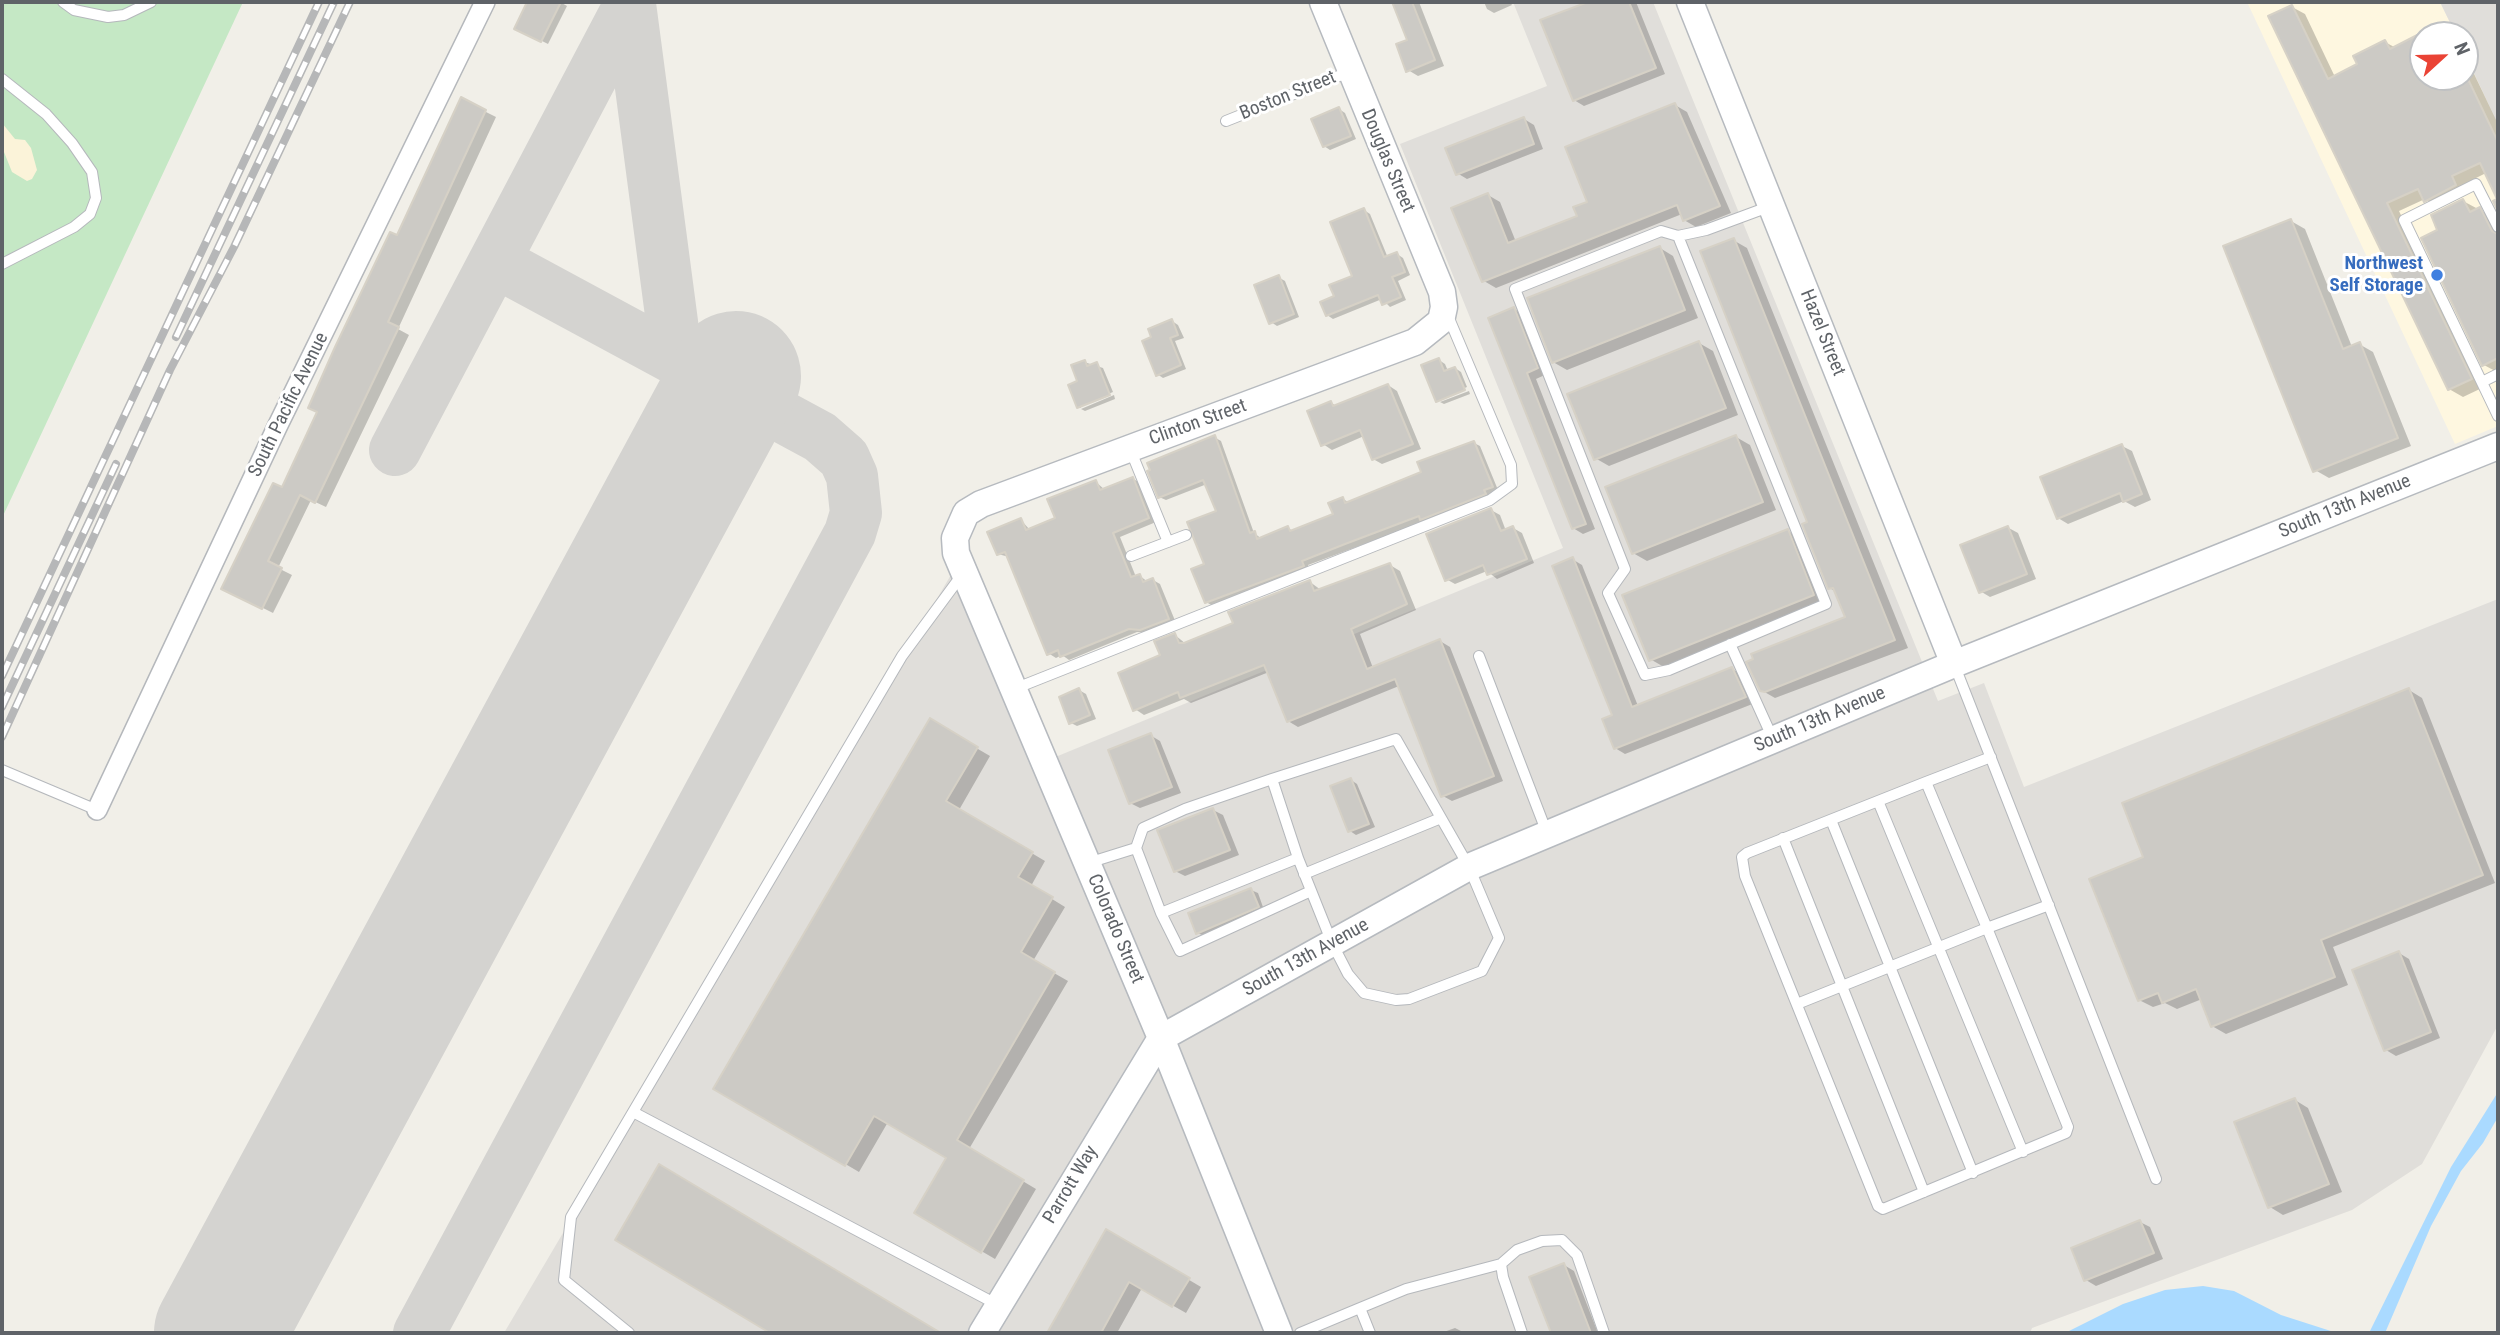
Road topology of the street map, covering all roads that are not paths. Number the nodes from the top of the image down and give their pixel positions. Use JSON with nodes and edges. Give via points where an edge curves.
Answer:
{"nodes":[{"id":1,"x":63,"y":2,"type":"edge"},
{"id":2,"x":151,"y":2,"type":"edge"},
{"id":3,"x":485,"y":2,"type":"edge"},
{"id":4,"x":1323,"y":2,"type":"edge"},
{"id":5,"x":1691,"y":2,"type":"edge"},
{"id":6,"x":1350,"y":71,"type":"junction"},
{"id":7,"x":2,"y":79,"type":"edge"},
{"id":8,"x":1226,"y":121,"type":"dead end"},
{"id":9,"x":1771,"y":206,"type":"junction"},
{"id":10,"x":2498,"y":227,"type":"edge"},
{"id":11,"x":1678,"y":236,"type":"junction"},
{"id":12,"x":2,"y":264,"type":"edge"},
{"id":13,"x":1442,"y":314,"type":"junction"},
{"id":14,"x":2498,"y":374,"type":"edge"},
{"id":15,"x":2482,"y":382,"type":"junction"},
{"id":16,"x":2498,"y":416,"type":"edge"},
{"id":17,"x":2498,"y":446,"type":"edge"},
{"id":18,"x":1130,"y":449,"type":"junction"},
{"id":19,"x":958,"y":526,"type":"joint"},
{"id":20,"x":1186,"y":535,"type":"dead end"},
{"id":21,"x":1168,"y":541,"type":"junction"},
{"id":22,"x":1131,"y":556,"type":"dead end"},
{"id":23,"x":964,"y":572,"type":"junction"},
{"id":24,"x":1730,"y":644,"type":"junction"},
{"id":25,"x":1479,"y":656,"type":"dead end"},
{"id":26,"x":1954,"y":664,"type":"junction"},
{"id":27,"x":1013,"y":689,"type":"junction"},
{"id":28,"x":1774,"y":740,"type":"junction"},
{"id":29,"x":1991,"y":757,"type":"junction"},
{"id":30,"x":2,"y":770,"type":"edge"},
{"id":31,"x":1272,"y":779,"type":"junction"},
{"id":32,"x":1926,"y":782,"type":"junction"},
{"id":33,"x":1878,"y":801,"type":"junction"},
{"id":34,"x":97,"y":810,"type":"joint"},
{"id":35,"x":1441,"y":818,"type":"junction"},
{"id":36,"x":1831,"y":820,"type":"junction"},
{"id":37,"x":1548,"y":834,"type":"junction"},
{"id":38,"x":1783,"y":838,"type":"junction"},
{"id":39,"x":1136,"y":848,"type":"junction"},
{"id":40,"x":1298,"y":859,"type":"junction"},
{"id":41,"x":1087,"y":864,"type":"junction"},
{"id":42,"x":1469,"y":867,"type":"junction"},
{"id":43,"x":1304,"y":874,"type":"junction"},
{"id":44,"x":1311,"y":891,"type":"junction"},
{"id":45,"x":2049,"y":905,"type":"junction"},
{"id":46,"x":1161,"y":913,"type":"junction"},
{"id":47,"x":1987,"y":928,"type":"junction"},
{"id":48,"x":1332,"y":943,"type":"junction"},
{"id":49,"x":1938,"y":947,"type":"junction"},
{"id":50,"x":1890,"y":967,"type":"junction"},
{"id":51,"x":1841,"y":986,"type":"junction"},
{"id":52,"x":1797,"y":1004,"type":"junction"},
{"id":53,"x":1161,"y":1038,"type":"junction"},
{"id":54,"x":633,"y":1112,"type":"junction"},
{"id":55,"x":2023,"y":1152,"type":"junction"},
{"id":56,"x":1973,"y":1173,"type":"junction"},
{"id":57,"x":2156,"y":1179,"type":"dead end"},
{"id":58,"x":1924,"y":1192,"type":"junction"},
{"id":59,"x":1501,"y":1264,"type":"junction"},
{"id":60,"x":999,"y":1305,"type":"junction"},
{"id":61,"x":1360,"y":1308,"type":"junction"},
{"id":62,"x":629,"y":1333,"type":"edge"},
{"id":63,"x":982,"y":1333,"type":"edge"},
{"id":64,"x":1279,"y":1333,"type":"edge"},
{"id":65,"x":1300,"y":1333,"type":"edge"},
{"id":66,"x":1370,"y":1333,"type":"edge"},
{"id":67,"x":1522,"y":1333,"type":"edge"},
{"id":68,"x":1604,"y":1333,"type":"edge"}],
"edges":[{"from":1,"to":2,"type":"lane","via":[[74,10],[108,17]]},
{"from":3,"to":34,"type":"street","name":"South Pacific Avenue"},
{"from":4,"to":6,"type":"street","name":"Douglas Street"},
{"from":5,"to":9,"type":"street","name":"Hazel Street"},
{"from":6,"to":8,"type":"lane","name":"Boston Street"},
{"from":6,"to":13,"type":"street","name":"Douglas Street","via":[[1442,292]]},
{"from":7,"to":12,"type":"lane","via":[[46,114],[72,143],[92,172],[96,198],[90,214],[74,227]]},
{"from":9,"to":11,"type":"lane"},
{"from":9,"to":26,"type":"street","name":"Hazel Street"},
{"from":10,"to":15,"type":"lane","via":[[2476,184],[2404,220]]},
{"from":11,"to":24,"type":"lane","via":[[1826,604]]},
{"from":11,"to":24,"type":"lane","via":[[1661,231],[1515,289],[1625,569],[1608,593],[1644,675],[1669,670]]},
{"from":13,"to":18,"type":"street","name":"Clinton Street","via":[[1415,342]]},
{"from":13,"to":27,"type":"lane","via":[[1511,466],[1512,484],[1490,500]]},
{"from":14,"to":15,"type":"lane"},
{"from":15,"to":16,"type":"lane"},
{"from":17,"to":26,"type":"street","name":"South 13th Avenue"},
{"from":18,"to":19,"type":"street","name":"Clinton Street","via":[[981,504],[966,513]]},
{"from":18,"to":21,"type":"lane"},
{"from":19,"to":23,"type":"street","name":"Colorado Street","via":[[956,553]]},
{"from":20,"to":21,"type":"lane"},
{"from":21,"to":22,"type":"lane"},
{"from":23,"to":27,"type":"street","name":"Colorado Street"},
{"from":23,"to":54,"type":"lane","via":[[902,656]]},
{"from":24,"to":28,"type":"lane"},
{"from":25,"to":37,"type":"lane"},
{"from":26,"to":28,"type":"street","name":"South 13th Avenue"},
{"from":26,"to":29,"type":"lane"},
{"from":27,"to":41,"type":"street","name":"Colorado Street"},
{"from":28,"to":37,"type":"street","name":"South 13th Avenue"},
{"from":29,"to":32,"type":"lane"},
{"from":29,"to":45,"type":"lane"},
{"from":30,"to":34,"type":"lane"},
{"from":31,"to":35,"type":"lane","via":[[1396,739]]},
{"from":31,"to":39,"type":"lane","via":[[1143,828]]},
{"from":31,"to":40,"type":"lane"},
{"from":32,"to":33,"type":"lane"},
{"from":32,"to":47,"type":"lane"},
{"from":33,"to":36,"type":"lane"},
{"from":33,"to":49,"type":"lane"},
{"from":35,"to":42,"type":"lane"},
{"from":35,"to":43,"type":"lane"},
{"from":36,"to":38,"type":"lane"},
{"from":36,"to":50,"type":"lane"},
{"from":37,"to":42,"type":"street","name":"South 13th Avenue"},
{"from":38,"to":51,"type":"lane"},
{"from":38,"to":52,"type":"lane","via":[[1742,857],[1745,876]]},
{"from":39,"to":41,"type":"lane"},
{"from":39,"to":46,"type":"lane"},
{"from":40,"to":43,"type":"lane"},
{"from":40,"to":46,"type":"lane"},
{"from":41,"to":53,"type":"street","name":"Colorado Street"},
{"from":42,"to":48,"type":"street","name":"South 13th Avenue"},
{"from":42,"to":48,"type":"lane","via":[[1499,937],[1482,971],[1396,1000],[1364,993]]},
{"from":43,"to":44,"type":"lane"},
{"from":44,"to":46,"type":"lane","via":[[1180,951]]},
{"from":44,"to":48,"type":"lane"},
{"from":45,"to":47,"type":"lane"},
{"from":45,"to":57,"type":"lane"},
{"from":47,"to":49,"type":"lane"},
{"from":47,"to":55,"type":"lane","via":[[2068,1127],[2066,1133]]},
{"from":48,"to":53,"type":"street","name":"South 13th Avenue"},
{"from":49,"to":50,"type":"lane"},
{"from":49,"to":55,"type":"lane"},
{"from":50,"to":51,"type":"lane"},
{"from":50,"to":56,"type":"lane"},
{"from":51,"to":52,"type":"lane"},
{"from":51,"to":58,"type":"lane"},
{"from":52,"to":58,"type":"lane","via":[[1878,1206],[1884,1209]]},
{"from":53,"to":60,"type":"street","name":"Parrott Way"},
{"from":53,"to":64,"type":"street","name":"Colorado Street"},
{"from":54,"to":60,"type":"lane"},
{"from":54,"to":62,"type":"lane","via":[[570,1217],[564,1280]]},
{"from":55,"to":56,"type":"lane"},
{"from":56,"to":58,"type":"lane"},
{"from":59,"to":61,"type":"lane","via":[[1406,1289]]},
{"from":59,"to":67,"type":"lane"},
{"from":59,"to":68,"type":"lane","via":[[1517,1250],[1562,1240],[1577,1255]]},
{"from":60,"to":63,"type":"street","name":"Parrott Way"},
{"from":61,"to":65,"type":"lane"},
{"from":61,"to":66,"type":"lane"}]}
